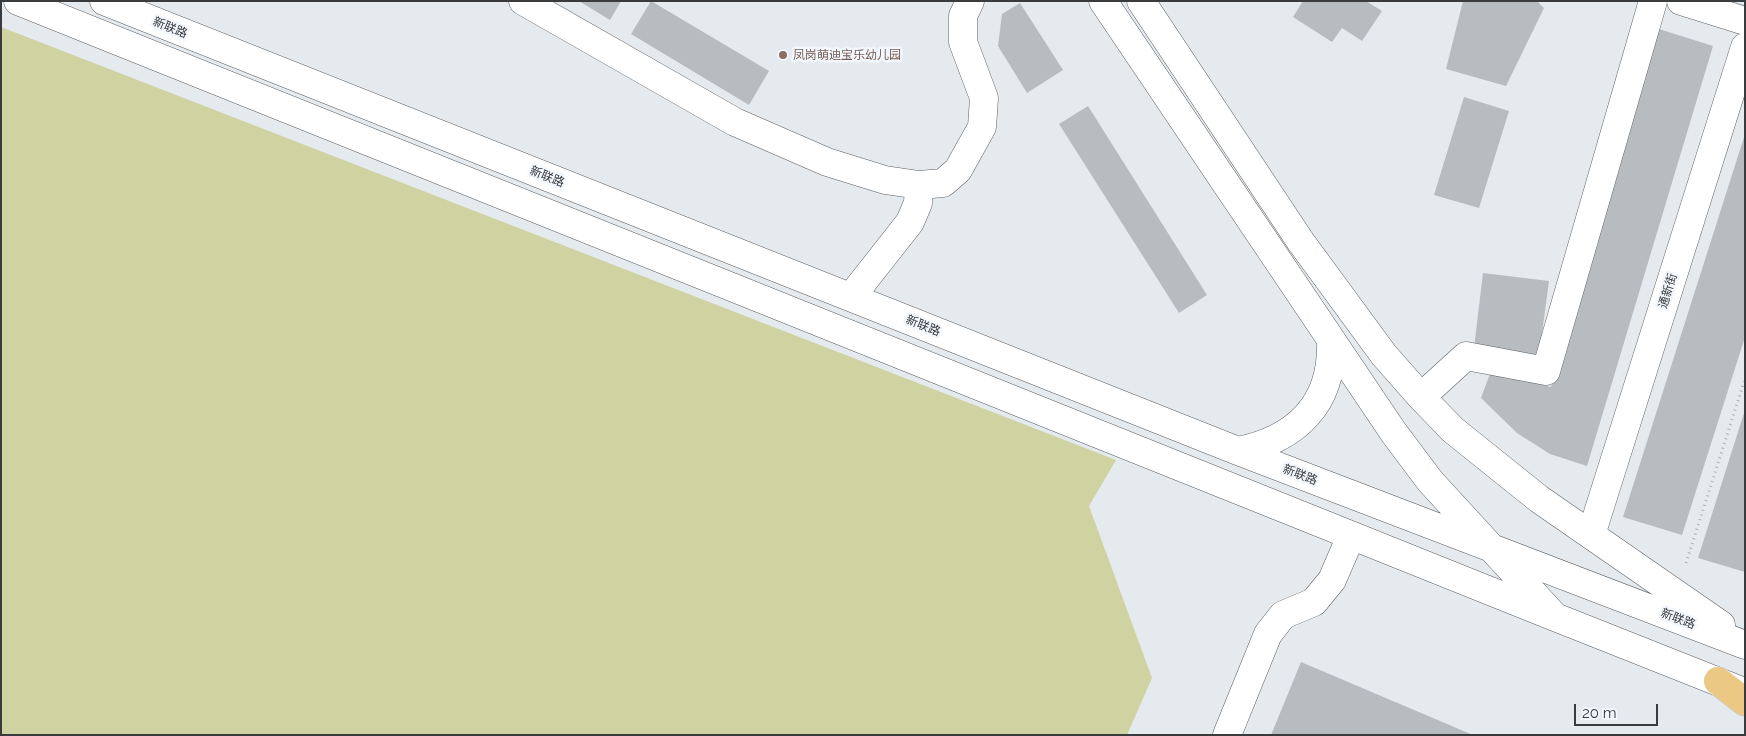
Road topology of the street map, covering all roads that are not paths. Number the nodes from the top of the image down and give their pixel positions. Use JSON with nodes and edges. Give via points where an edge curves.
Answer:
{"nodes":[{"id":1,"x":18,"y":1,"type":"edge"},
{"id":2,"x":104,"y":1,"type":"edge"},
{"id":3,"x":522,"y":1,"type":"edge"},
{"id":4,"x":970,"y":1,"type":"edge"},
{"id":5,"x":1103,"y":1,"type":"edge"},
{"id":6,"x":1141,"y":1,"type":"edge"},
{"id":7,"x":1653,"y":1,"type":"edge"},
{"id":8,"x":1681,"y":1,"type":"edge"},
{"id":9,"x":1745,"y":20,"type":"edge"},
{"id":10,"x":1745,"y":47,"type":"edge"},
{"id":11,"x":919,"y":185,"type":"junction"},
{"id":12,"x":851,"y":298,"type":"junction"},
{"id":13,"x":1331,"y":341,"type":"junction"},
{"id":14,"x":1421,"y":397,"type":"junction"},
{"id":15,"x":1238,"y":451,"type":"junction"},
{"id":16,"x":1591,"y":535,"type":"junction"},
{"id":17,"x":1351,"y":536,"type":"junction"},
{"id":18,"x":1487,"y":545,"type":"junction"},
{"id":19,"x":1555,"y":617,"type":"junction"},
{"id":20,"x":1745,"y":641,"type":"edge"},
{"id":21,"x":1745,"y":645,"type":"edge"},
{"id":22,"x":1718,"y":682,"type":"junction"},
{"id":23,"x":1745,"y":692,"type":"edge"},
{"id":24,"x":1745,"y":702,"type":"edge"},
{"id":25,"x":1227,"y":735,"type":"edge"}],
"edges":[{"from":1,"to":17,"type":"street"},
{"from":2,"to":12,"type":"street","name":"新联路"},
{"from":3,"to":11,"type":"street","via":[[735,122],[827,162],[885,180]]},
{"from":4,"to":11,"type":"street","via":[[963,16],[963,42],[984,98],[982,127],[958,170],[943,183]]},
{"from":5,"to":13,"type":"street"},
{"from":6,"to":14,"type":"street","via":[[1301,242],[1372,340]]},
{"from":7,"to":14,"type":"street","via":[[1546,371],[1466,356]]},
{"from":8,"to":9,"type":"street"},
{"from":10,"to":16,"type":"street","name":"通新街"},
{"from":11,"to":12,"type":"street","via":[[918,203],[910,222]]},
{"from":12,"to":15,"type":"street","name":"新联路"},
{"from":13,"to":15,"type":"street","via":[[1332,361],[1327,381],[1309,414],[1279,438],[1260,447]]},
{"from":13,"to":18,"type":"street","via":[[1430,481]]},
{"from":14,"to":16,"type":"street","via":[[1489,461]]},
{"from":15,"to":18,"type":"street","name":"新联路"},
{"from":16,"to":20,"type":"street"},
{"from":17,"to":19,"type":"street"},
{"from":17,"to":25,"type":"street","via":[[1332,580],[1314,602],[1284,615],[1268,634]]},
{"from":18,"to":19,"type":"street"},
{"from":18,"to":21,"type":"street","name":"新联路"},
{"from":19,"to":22,"type":"street"},
{"from":22,"to":23,"type":"street"},
{"from":22,"to":24,"type":"main road"}]}
